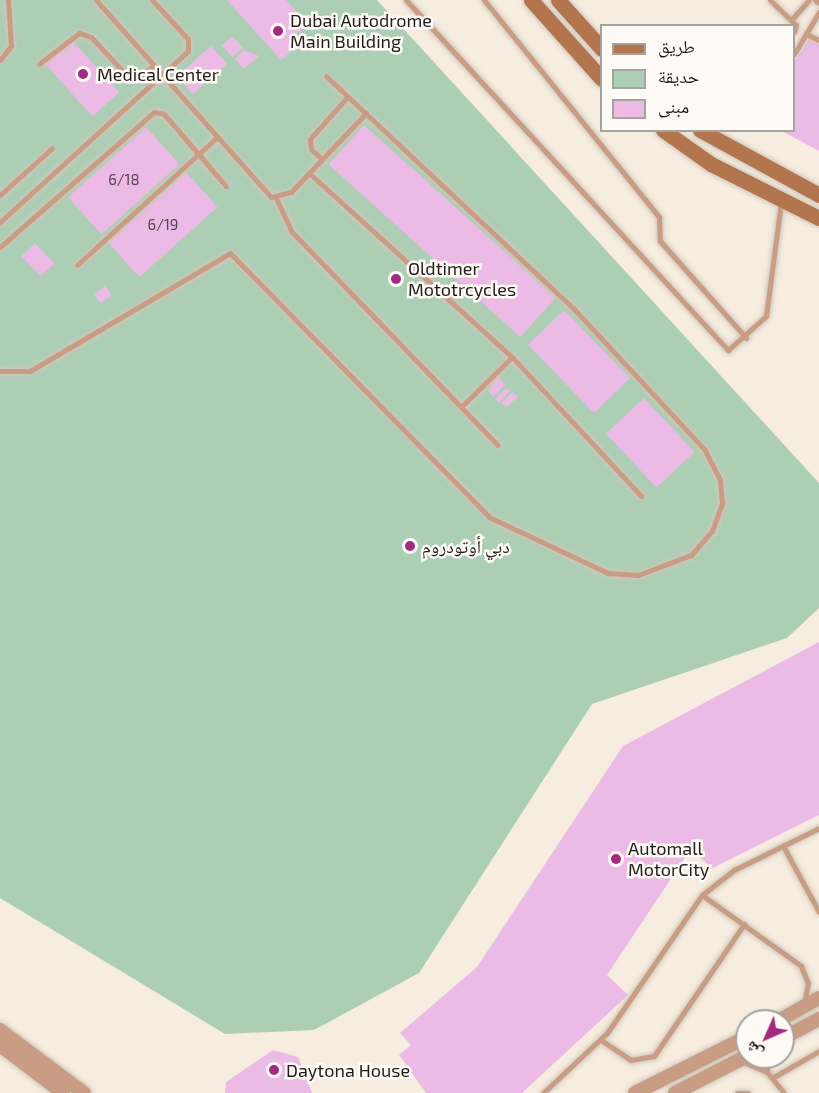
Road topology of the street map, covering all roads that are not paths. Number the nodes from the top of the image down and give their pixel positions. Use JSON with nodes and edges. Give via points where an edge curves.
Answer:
{"nodes":[{"id":1,"x":8,"y":0,"type":"edge"},
{"id":2,"x":96,"y":0,"type":"edge"},
{"id":3,"x":152,"y":0,"type":"edge"},
{"id":4,"x":406,"y":0,"type":"edge"},
{"id":5,"x":484,"y":0,"type":"edge"},
{"id":6,"x":531,"y":0,"type":"edge"},
{"id":7,"x":558,"y":0,"type":"edge"},
{"id":8,"x":770,"y":0,"type":"edge"},
{"id":9,"x":809,"y":0,"type":"edge"},
{"id":10,"x":815,"y":0,"type":"edge"},
{"id":11,"x":819,"y":3,"type":"edge"},
{"id":12,"x":819,"y":12,"type":"edge"},
{"id":13,"x":792,"y":19,"type":"junction"},
{"id":14,"x":793,"y":24,"type":"edge"},
{"id":15,"x":806,"y":34,"type":"junction"},
{"id":16,"x":819,"y":40,"type":"edge"},
{"id":17,"x":600,"y":47,"type":"edge"},
{"id":18,"x":795,"y":52,"type":"edge"},
{"id":19,"x":0,"y":60,"type":"edge"},
{"id":20,"x":39,"y":64,"type":"dead end"},
{"id":21,"x":153,"y":66,"type":"junction"},
{"id":22,"x":162,"y":76,"type":"junction"},
{"id":23,"x":326,"y":76,"type":"dead end"},
{"id":24,"x":600,"y":77,"type":"edge"},
{"id":25,"x":348,"y":96,"type":"junction"},
{"id":26,"x":366,"y":113,"type":"junction"},
{"id":27,"x":666,"y":132,"type":"edge"},
{"id":28,"x":716,"y":136,"type":"edge"},
{"id":29,"x":216,"y":138,"type":"junction"},
{"id":30,"x":52,"y":148,"type":"dead end"},
{"id":31,"x":199,"y":154,"type":"junction"},
{"id":32,"x":322,"y":159,"type":"junction"},
{"id":33,"x":309,"y":173,"type":"junction"},
{"id":34,"x":226,"y":186,"type":"dead end"},
{"id":35,"x":0,"y":195,"type":"edge"},
{"id":36,"x":819,"y":195,"type":"edge"},
{"id":37,"x":276,"y":198,"type":"junction"},
{"id":38,"x":782,"y":201,"type":"junction"},
{"id":39,"x":819,"y":218,"type":"edge"},
{"id":40,"x":0,"y":222,"type":"edge"},
{"id":41,"x":0,"y":247,"type":"edge"},
{"id":42,"x":77,"y":265,"type":"dead end"},
{"id":43,"x":746,"y":338,"type":"junction"},
{"id":44,"x":512,"y":357,"type":"junction"},
{"id":45,"x":0,"y":372,"type":"edge"},
{"id":46,"x":462,"y":406,"type":"junction"},
{"id":47,"x":498,"y":445,"type":"dead end"},
{"id":48,"x":641,"y":496,"type":"dead end"},
{"id":49,"x":819,"y":828,"type":"edge"},
{"id":50,"x":783,"y":846,"type":"junction"},
{"id":51,"x":702,"y":895,"type":"junction"},
{"id":52,"x":819,"y":912,"type":"edge"},
{"id":53,"x":744,"y":924,"type":"junction"},
{"id":54,"x":819,"y":998,"type":"edge"},
{"id":55,"x":803,"y":1007,"type":"junction"},
{"id":56,"x":795,"y":1011,"type":"edge"},
{"id":57,"x":819,"y":1019,"type":"edge"},
{"id":58,"x":0,"y":1030,"type":"edge"},
{"id":59,"x":795,"y":1032,"type":"edge"},
{"id":60,"x":601,"y":1040,"type":"junction"},
{"id":61,"x":735,"y":1043,"type":"edge"},
{"id":62,"x":0,"y":1045,"type":"edge"},
{"id":63,"x":819,"y":1051,"type":"edge"},
{"id":64,"x":735,"y":1062,"type":"edge"},
{"id":65,"x":762,"y":1069,"type":"edge"},
{"id":66,"x":767,"y":1069,"type":"edge"},
{"id":67,"x":767,"y":1072,"type":"junction"},
{"id":68,"x":772,"y":1078,"type":"junction"},
{"id":69,"x":63,"y":1093,"type":"edge"},
{"id":70,"x":84,"y":1093,"type":"edge"},
{"id":71,"x":543,"y":1093,"type":"edge"},
{"id":72,"x":635,"y":1093,"type":"edge"},
{"id":73,"x":675,"y":1093,"type":"edge"},
{"id":74,"x":737,"y":1093,"type":"edge"},
{"id":75,"x":748,"y":1093,"type":"edge"},
{"id":76,"x":784,"y":1093,"type":"edge"}],
"edges":[{"from":1,"to":19,"type":"lane","via":[[11,46]]},
{"from":2,"to":21,"type":"lane"},
{"from":3,"to":22,"type":"lane","via":[[190,45]]},
{"from":4,"to":43,"type":"lane","via":[[721,345],[732,349]]},
{"from":5,"to":43,"type":"lane","via":[[659,217],[660,241]]},
{"from":6,"to":24,"type":"main road"},
{"from":7,"to":17,"type":"main road"},
{"from":8,"to":13,"type":"lane"},
{"from":9,"to":13,"type":"lane"},
{"from":10,"to":11,"type":"lane"},
{"from":12,"to":15,"type":"lane"},
{"from":13,"to":14,"type":"lane"},
{"from":15,"to":16,"type":"lane"},
{"from":15,"to":18,"type":"lane"},
{"from":20,"to":21,"type":"lane","via":[[79,33],[91,37],[128,77],[140,77]]},
{"from":21,"to":22,"type":"lane"},
{"from":22,"to":29,"type":"lane"},
{"from":22,"to":40,"type":"lane"},
{"from":23,"to":25,"type":"lane"},
{"from":25,"to":26,"type":"lane"},
{"from":25,"to":32,"type":"lane","via":[[310,139],[311,149]]},
{"from":26,"to":32,"type":"lane"},
{"from":26,"to":45,"type":"lane","via":[[574,309],[711,459],[720,480],[720,510],[712,531],[691,555],[638,575],[608,573],[489,517],[230,253],[30,372]]},
{"from":27,"to":38,"type":"main road"},
{"from":28,"to":36,"type":"main road"},
{"from":29,"to":31,"type":"lane"},
{"from":29,"to":37,"type":"lane"},
{"from":30,"to":35,"type":"lane"},
{"from":31,"to":34,"type":"lane"},
{"from":31,"to":41,"type":"lane","via":[[164,114],[154,112]]},
{"from":31,"to":42,"type":"lane"},
{"from":32,"to":33,"type":"lane"},
{"from":33,"to":37,"type":"lane","via":[[286,196]]},
{"from":33,"to":44,"type":"lane"},
{"from":37,"to":46,"type":"lane","via":[[292,232]]},
{"from":38,"to":39,"type":"main road"},
{"from":38,"to":43,"type":"lane","via":[[766,316]]},
{"from":44,"to":46,"type":"lane"},
{"from":44,"to":48,"type":"lane"},
{"from":46,"to":47,"type":"lane"},
{"from":49,"to":50,"type":"lane"},
{"from":50,"to":51,"type":"lane","via":[[722,877]]},
{"from":50,"to":52,"type":"lane"},
{"from":51,"to":53,"type":"lane"},
{"from":51,"to":60,"type":"lane"},
{"from":53,"to":55,"type":"lane","via":[[801,966],[808,983]]},
{"from":53,"to":60,"type":"lane","via":[[654,1056],[631,1060]]},
{"from":54,"to":55,"type":"street"},
{"from":55,"to":56,"type":"street"},
{"from":57,"to":59,"type":"street"},
{"from":58,"to":70,"type":"street"},
{"from":60,"to":71,"type":"lane"},
{"from":61,"to":72,"type":"street"},
{"from":62,"to":69,"type":"street"},
{"from":63,"to":68,"type":"lane"},
{"from":64,"to":73,"type":"street"},
{"from":65,"to":67,"type":"lane"},
{"from":66,"to":67,"type":"lane"},
{"from":67,"to":68,"type":"lane"},
{"from":68,"to":76,"type":"lane"},
{"from":74,"to":75,"type":"lane"}]}
